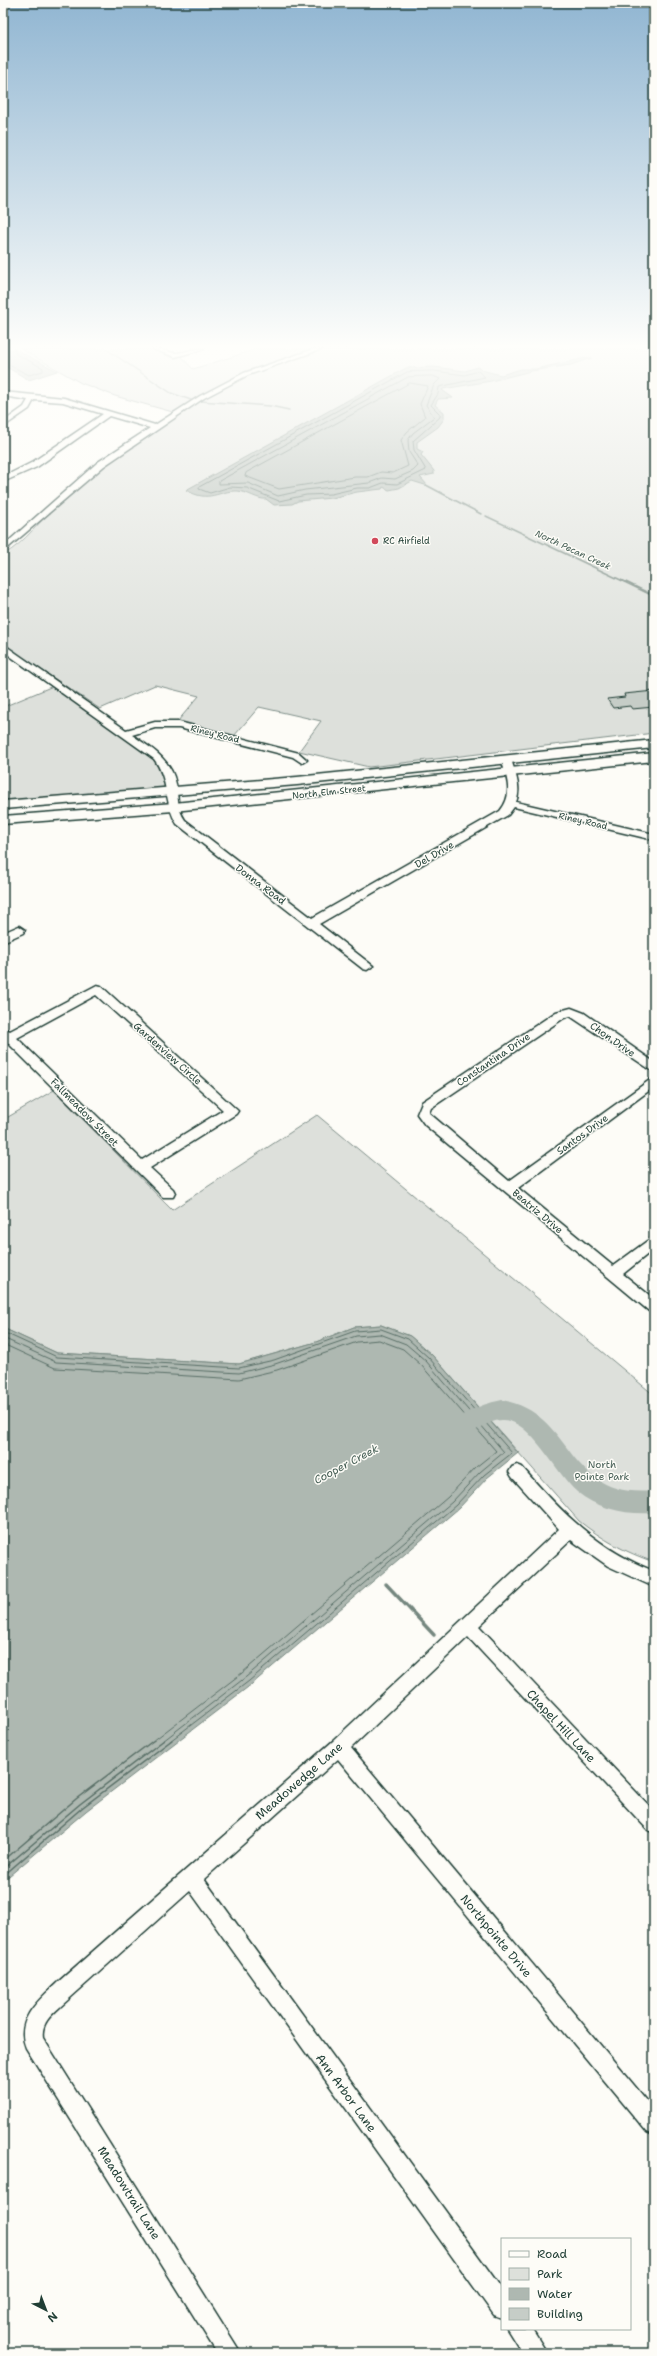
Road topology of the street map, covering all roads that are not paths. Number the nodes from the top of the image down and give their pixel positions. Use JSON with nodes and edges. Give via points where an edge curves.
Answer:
{"nodes":[{"id":1,"x":43,"y":459,"type":"edge"},
{"id":2,"x":107,"y":459,"type":"edge"},
{"id":3,"x":3,"y":480,"type":"edge"},
{"id":4,"x":3,"y":550,"type":"edge"},
{"id":5,"x":3,"y":647,"type":"edge"},
{"id":6,"x":125,"y":734,"type":"junction"},
{"id":7,"x":654,"y":744,"type":"edge"},
{"id":8,"x":654,"y":757,"type":"edge"},
{"id":9,"x":506,"y":759,"type":"junction"},
{"id":10,"x":302,"y":760,"type":"dead end"},
{"id":11,"x":510,"y":773,"type":"junction"},
{"id":12,"x":173,"y":792,"type":"junction"},
{"id":13,"x":512,"y":804,"type":"junction"},
{"id":14,"x":3,"y":806,"type":"edge"},
{"id":15,"x":174,"y":807,"type":"junction"},
{"id":16,"x":3,"y":820,"type":"edge"},
{"id":17,"x":654,"y":837,"type":"edge"},
{"id":18,"x":312,"y":923,"type":"junction"},
{"id":19,"x":19,"y":930,"type":"dead end"},
{"id":20,"x":3,"y":938,"type":"edge"},
{"id":21,"x":367,"y":966,"type":"dead end"},
{"id":22,"x":571,"y":1012,"type":"joint"},
{"id":23,"x":6,"y":1034,"type":"edge"},
{"id":24,"x":654,"y":1068,"type":"edge"},
{"id":25,"x":654,"y":1080,"type":"edge"},
{"id":26,"x":423,"y":1114,"type":"joint"},
{"id":27,"x":140,"y":1167,"type":"junction"},
{"id":28,"x":509,"y":1188,"type":"junction"},
{"id":29,"x":168,"y":1193,"type":"dead end"},
{"id":30,"x":654,"y":1242,"type":"edge"},
{"id":31,"x":613,"y":1274,"type":"junction"},
{"id":32,"x":654,"y":1307,"type":"edge"},
{"id":33,"x":517,"y":1472,"type":"dead end"},
{"id":34,"x":570,"y":1530,"type":"junction"},
{"id":35,"x":654,"y":1579,"type":"edge"},
{"id":36,"x":469,"y":1628,"type":"junction"},
{"id":37,"x":339,"y":1747,"type":"junction"},
{"id":38,"x":654,"y":1824,"type":"edge"},
{"id":39,"x":192,"y":1878,"type":"junction"},
{"id":40,"x":31,"y":2033,"type":"joint"},
{"id":41,"x":654,"y":2125,"type":"edge"},
{"id":42,"x":501,"y":2305,"type":"edge"},
{"id":43,"x":519,"y":2330,"type":"edge"},
{"id":44,"x":230,"y":2353,"type":"edge"},
{"id":45,"x":536,"y":2353,"type":"edge"}],
"edges":[{"from":1,"to":3,"type":"street"},
{"from":2,"to":4,"type":"street"},
{"from":5,"to":6,"type":"street"},
{"from":6,"to":10,"type":"street","name":"Riney Road","via":[[155,725],[179,725],[296,755]]},
{"from":6,"to":12,"type":"street","via":[[161,762],[170,776]]},
{"from":7,"to":9,"type":"main road","name":"North Elm Street"},
{"from":8,"to":11,"type":"main road","name":"North Elm Street"},
{"from":9,"to":11,"type":"street"},
{"from":9,"to":12,"type":"main road","name":"North Elm Street"},
{"from":11,"to":13,"type":"street","via":[[514,784]]},
{"from":11,"to":15,"type":"main road","name":"North Elm Street"},
{"from":12,"to":14,"type":"main road","name":"North Elm Street"},
{"from":12,"to":15,"type":"street","name":"Donna Road"},
{"from":13,"to":17,"type":"street","name":"Riney Road"},
{"from":13,"to":18,"type":"street","name":"Del Drive","via":[[504,813]]},
{"from":15,"to":16,"type":"main road","name":"North Elm Street"},
{"from":15,"to":18,"type":"street","name":"Donna Road","via":[[176,817],[187,828]]},
{"from":18,"to":21,"type":"street","name":"Donna Road"},
{"from":19,"to":20,"type":"street"},
{"from":22,"to":24,"type":"street","name":"Chon Drive"},
{"from":22,"to":26,"type":"street","name":"Constantina Drive","via":[[560,1015],[426,1104]]},
{"from":23,"to":27,"type":"street","name":"Fallmeadow Street"},
{"from":23,"to":27,"type":"street","name":"Gardenview Circle","via":[[97,989],[232,1111]]},
{"from":25,"to":28,"type":"street","name":"Santos Drive"},
{"from":26,"to":28,"type":"street","name":"Beatriz Drive","via":[[429,1122]]},
{"from":27,"to":29,"type":"street","name":"Fallmeadow Street"},
{"from":28,"to":31,"type":"street","name":"Beatriz Drive"},
{"from":30,"to":31,"type":"street"},
{"from":31,"to":32,"type":"street","name":"Beatriz Drive"},
{"from":33,"to":34,"type":"street"},
{"from":34,"to":35,"type":"street","via":[[593,1548]]},
{"from":34,"to":36,"type":"street","name":"Meadowedge Lane"},
{"from":36,"to":37,"type":"street","name":"Meadowedge Lane"},
{"from":36,"to":38,"type":"street","name":"Chapel Hill Lane"},
{"from":37,"to":39,"type":"street","name":"Meadowedge Lane","via":[[259,1815]]},
{"from":37,"to":41,"type":"street","name":"Northpointe Drive"},
{"from":39,"to":40,"type":"street","name":"Meadowedge Lane","via":[[39,2014]]},
{"from":39,"to":42,"type":"street","name":"Ann Arbor Lane"},
{"from":40,"to":44,"type":"street","name":"Meadowtrail Lane","via":[[33,2041]]},
{"from":43,"to":45,"type":"street"}]}
